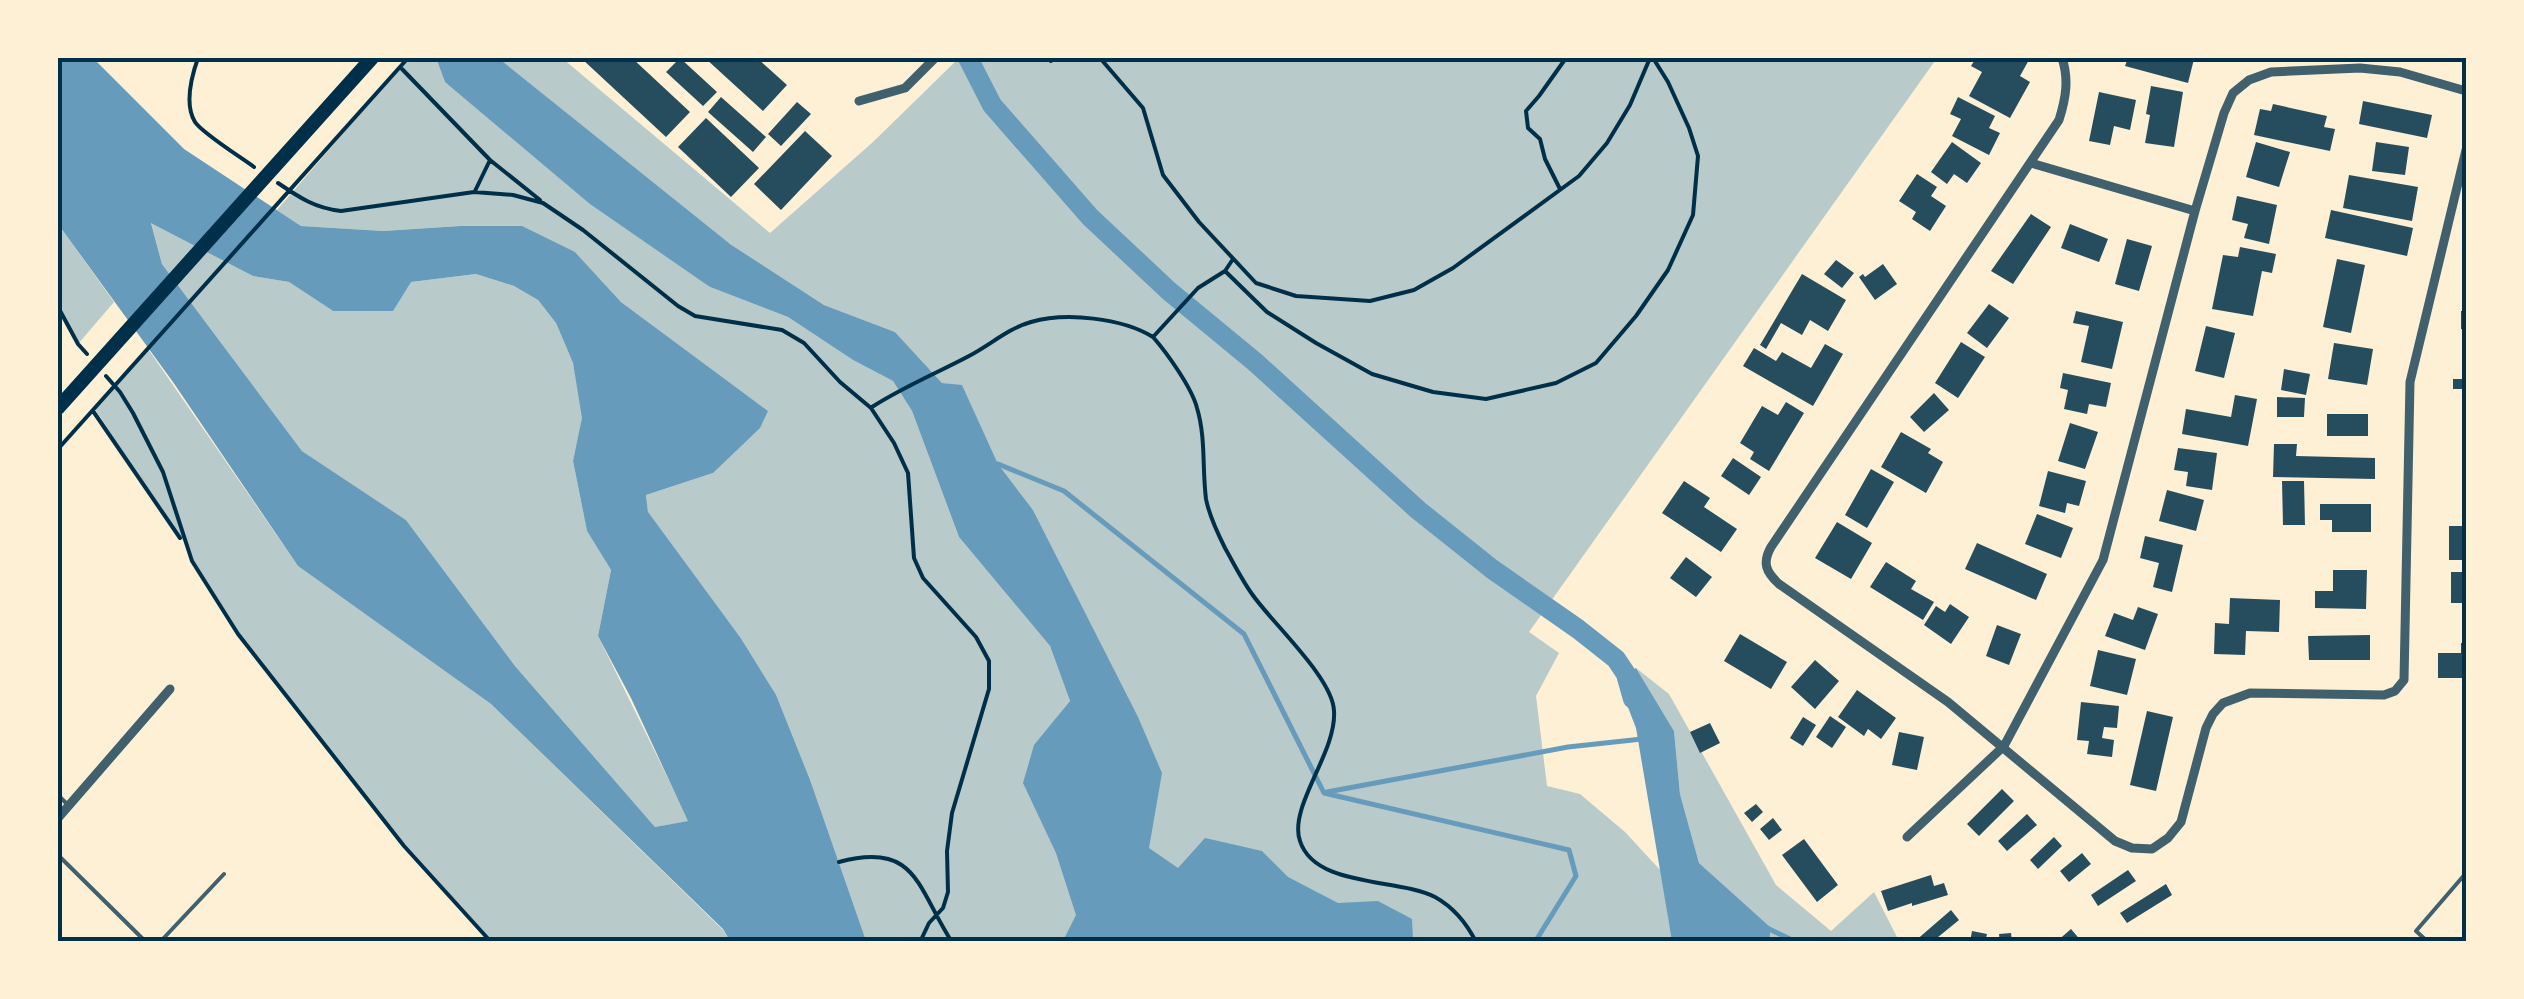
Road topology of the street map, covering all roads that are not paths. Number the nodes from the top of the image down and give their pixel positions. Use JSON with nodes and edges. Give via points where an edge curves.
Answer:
{"nodes":[{"id":1,"x":372,"y":58,"type":"edge"},
{"id":2,"x":935,"y":58,"type":"edge"},
{"id":3,"x":2062,"y":58,"type":"edge"},
{"id":4,"x":2466,"y":90,"type":"edge"},
{"id":5,"x":860,"y":101,"type":"dead end"},
{"id":6,"x":2466,"y":150,"type":"edge"},
{"id":7,"x":2031,"y":163,"type":"junction"},
{"id":8,"x":2196,"y":211,"type":"junction"},
{"id":9,"x":58,"y":408,"type":"edge"},
{"id":10,"x":170,"y":688,"type":"dead end"},
{"id":11,"x":2004,"y":746,"type":"junction"},
{"id":12,"x":58,"y":795,"type":"edge"},
{"id":13,"x":69,"y":806,"type":"junction"},
{"id":14,"x":58,"y":818,"type":"edge"},
{"id":15,"x":1907,"y":836,"type":"dead end"},
{"id":16,"x":58,"y":855,"type":"edge"},
{"id":17,"x":2466,"y":872,"type":"edge"},
{"id":18,"x":224,"y":874,"type":"dead end"},
{"id":19,"x":2464,"y":880,"type":"edge"},
{"id":20,"x":146,"y":942,"type":"edge"},
{"id":21,"x":160,"y":942,"type":"edge"},
{"id":22,"x":2428,"y":942,"type":"edge"}],
"edges":[{"from":1,"to":9,"type":"main road"},
{"from":2,"to":5,"type":"street","via":[[906,88]]},
{"from":3,"to":7,"type":"street","via":[[2066,98]]},
{"from":4,"to":8,"type":"street","via":[[2360,68],[2271,72],[2249,80],[2224,113]]},
{"from":6,"to":11,"type":"street","via":[[2410,382],[2401,687],[2384,695],[2250,692],[2223,703],[2206,728],[2181,822],[2152,849],[2115,841]]},
{"from":7,"to":8,"type":"street"},
{"from":7,"to":11,"type":"street","via":[[1766,556],[1769,575],[1779,584]]},
{"from":8,"to":11,"type":"street","via":[[2103,560]]},
{"from":10,"to":13,"type":"street"},
{"from":11,"to":15,"type":"street"},
{"from":12,"to":13,"type":"lane"},
{"from":13,"to":14,"type":"street"},
{"from":16,"to":20,"type":"lane"},
{"from":17,"to":19,"type":"lane"},
{"from":18,"to":21,"type":"lane"},
{"from":19,"to":22,"type":"lane","via":[[2416,931]]}]}
